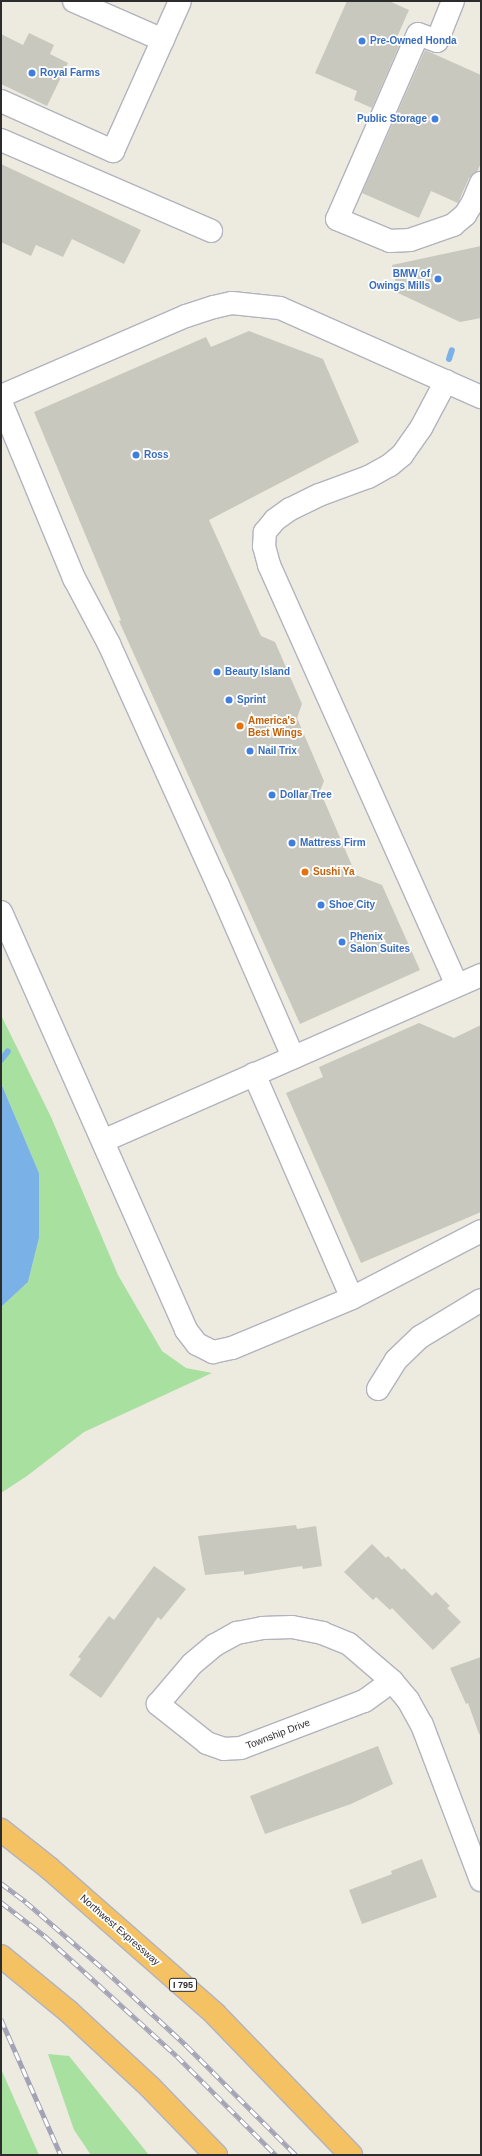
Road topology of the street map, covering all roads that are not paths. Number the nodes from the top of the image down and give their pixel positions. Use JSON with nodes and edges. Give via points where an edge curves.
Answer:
{"nodes":[{"id":1,"x":74,"y":1,"type":"edge"},
{"id":2,"x":180,"y":1,"type":"edge"},
{"id":3,"x":453,"y":1,"type":"edge"},
{"id":4,"x":96,"y":5,"type":"edge"},
{"id":5,"x":163,"y":40,"type":"junction"},
{"id":6,"x":1,"y":101,"type":"edge"},
{"id":7,"x":1,"y":140,"type":"edge"},
{"id":8,"x":113,"y":151,"type":"junction"},
{"id":9,"x":99,"y":183,"type":"junction"},
{"id":10,"x":481,"y":183,"type":"edge"},
{"id":11,"x":211,"y":231,"type":"dead end"},
{"id":12,"x":446,"y":381,"type":"junction"},
{"id":13,"x":1,"y":396,"type":"edge"},
{"id":14,"x":481,"y":397,"type":"edge"},
{"id":15,"x":1,"y":402,"type":"edge"},
{"id":16,"x":1,"y":912,"type":"edge"},
{"id":17,"x":481,"y":974,"type":"edge"},
{"id":18,"x":457,"y":985,"type":"junction"},
{"id":19,"x":293,"y":1057,"type":"junction"},
{"id":20,"x":254,"y":1074,"type":"junction"},
{"id":21,"x":103,"y":1141,"type":"junction"},
{"id":22,"x":481,"y":1231,"type":"edge"},
{"id":23,"x":352,"y":1298,"type":"junction"},
{"id":24,"x":481,"y":1300,"type":"edge"},
{"id":25,"x":378,"y":1389,"type":"dead end"},
{"id":26,"x":392,"y":1681,"type":"junction"},
{"id":27,"x":1,"y":1830,"type":"edge"},
{"id":28,"x":481,"y":1880,"type":"edge"},
{"id":29,"x":1,"y":1956,"type":"edge"},
{"id":30,"x":216,"y":2155,"type":"edge"},
{"id":31,"x":351,"y":2155,"type":"edge"}],
"edges":[{"from":1,"to":4,"type":"street"},
{"from":2,"to":5,"type":"street"},
{"from":3,"to":10,"type":"street","via":[[437,41],[418,34],[337,219],[390,241],[410,240],[453,225],[465,215]]},
{"from":4,"to":5,"type":"street"},
{"from":5,"to":8,"type":"street"},
{"from":6,"to":8,"type":"street"},
{"from":7,"to":9,"type":"street"},
{"from":8,"to":9,"type":"street"},
{"from":9,"to":11,"type":"street"},
{"from":12,"to":13,"type":"street","via":[[280,308],[232,303],[186,316]]},
{"from":12,"to":14,"type":"street"},
{"from":12,"to":18,"type":"street","via":[[415,438],[402,455],[368,477],[318,495],[290,509],[275,520],[265,532],[264,546],[269,564]]},
{"from":15,"to":19,"type":"street","via":[[74,578],[109,644]]},
{"from":16,"to":21,"type":"street"},
{"from":17,"to":18,"type":"street"},
{"from":18,"to":19,"type":"street"},
{"from":19,"to":20,"type":"street"},
{"from":20,"to":21,"type":"street"},
{"from":20,"to":23,"type":"street"},
{"from":21,"to":23,"type":"street","via":[[186,1330],[197,1344],[213,1352],[232,1348]]},
{"from":22,"to":23,"type":"street"},
{"from":24,"to":25,"type":"street","via":[[420,1337],[396,1360]]},
{"from":26,"to":26,"type":"street","name":"Township Drive","via":[[349,1644],[322,1633],[292,1627],[262,1628],[237,1633],[215,1645],[192,1664],[158,1704],[207,1743],[224,1749],[235,1748],[364,1701]]},
{"from":26,"to":28,"type":"street","name":"Township Drive","via":[[408,1700],[422,1725]]},
{"from":27,"to":31,"type":"highway","name":"Northwest Expressway","number":"I 795","via":[[55,1873],[215,2014]]},
{"from":29,"to":30,"type":"highway","via":[[68,2011],[150,2087]]}]}
